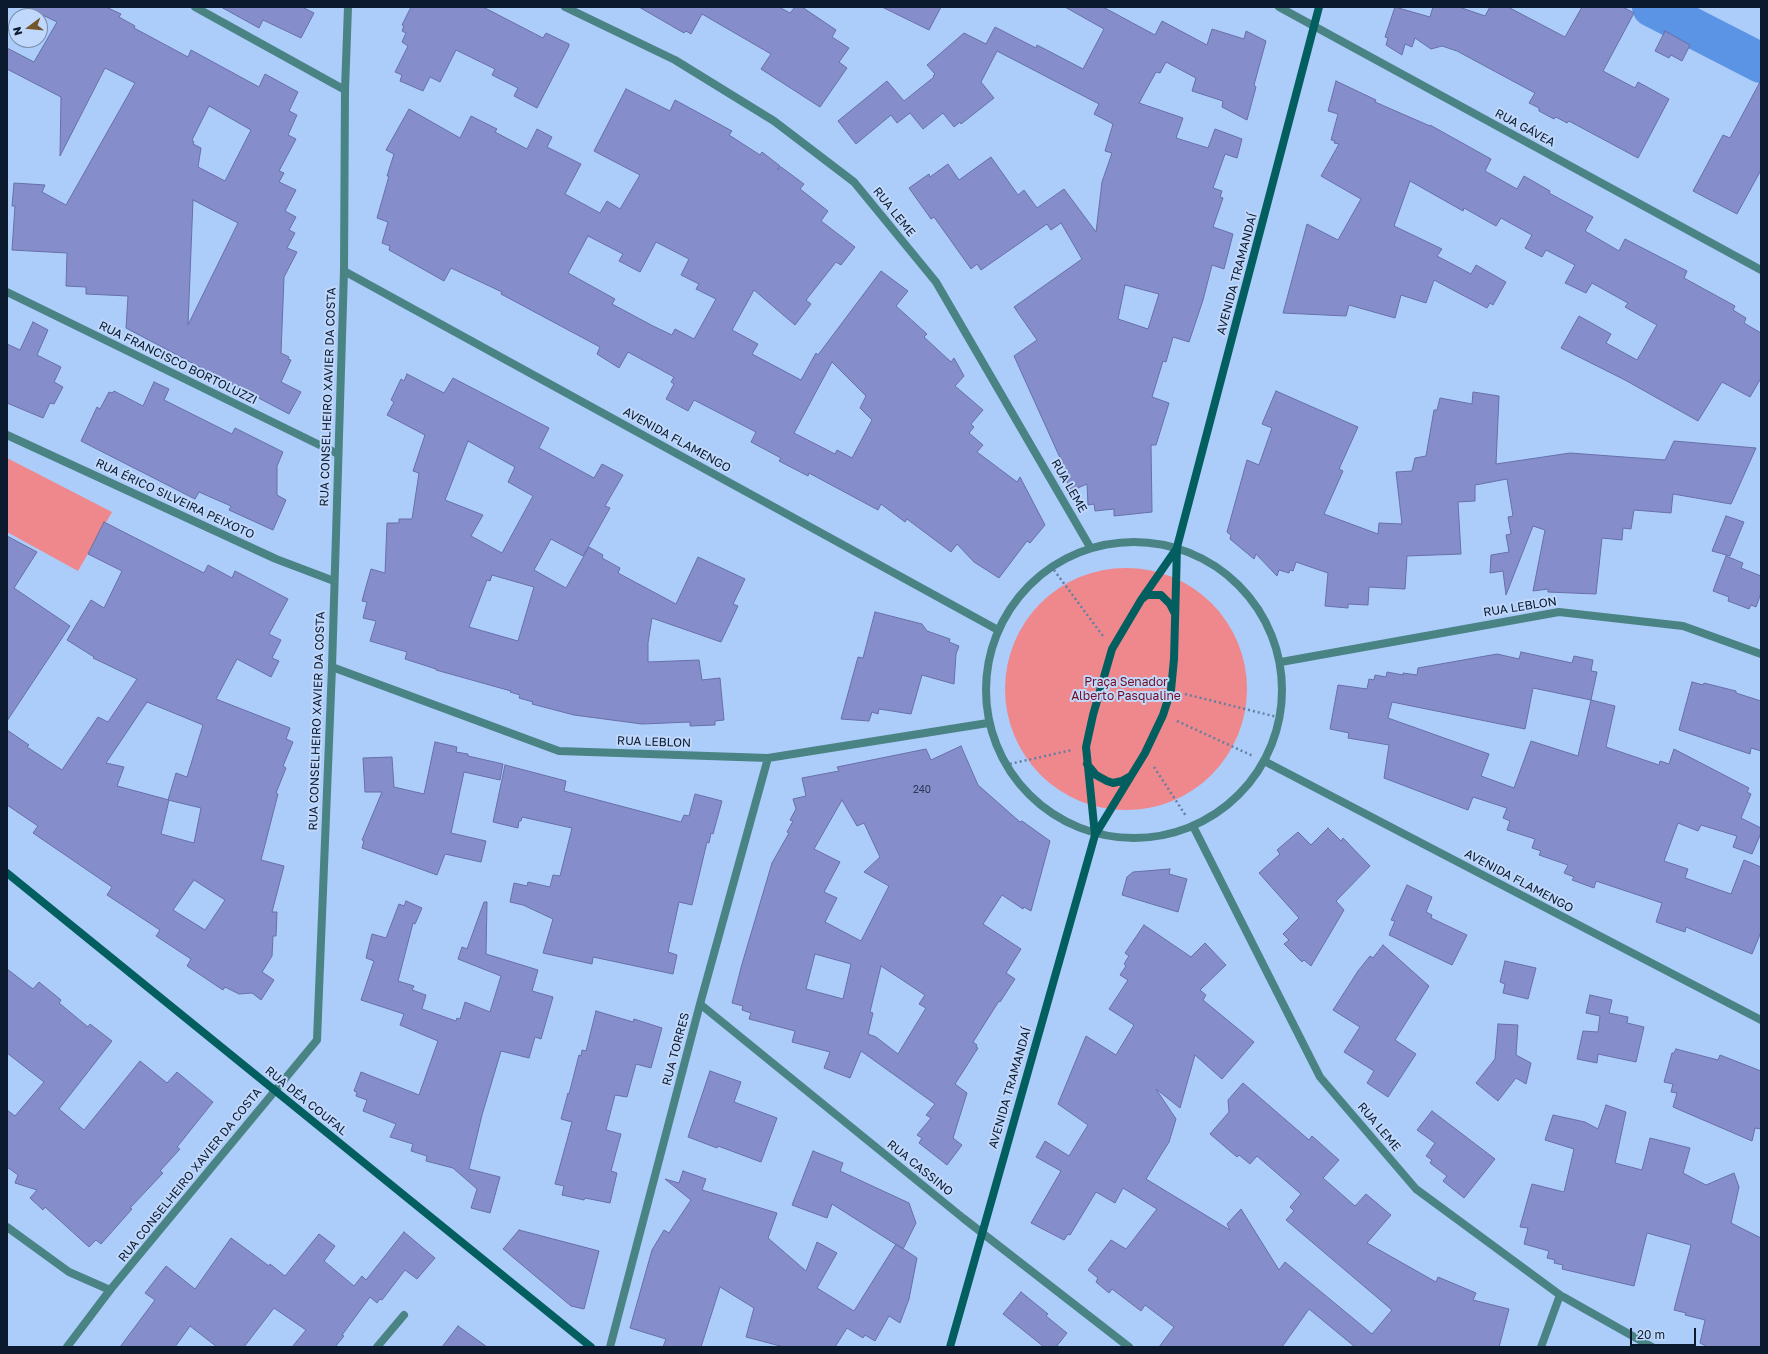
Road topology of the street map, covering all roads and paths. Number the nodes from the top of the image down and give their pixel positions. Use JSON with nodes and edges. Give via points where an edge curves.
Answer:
{"nodes":[{"id":1,"x":195,"y":7,"type":"edge"},
{"id":2,"x":348,"y":7,"type":"edge"},
{"id":3,"x":565,"y":7,"type":"edge"},
{"id":4,"x":1279,"y":7,"type":"edge"},
{"id":5,"x":1319,"y":7,"type":"edge"},
{"id":6,"x":1314,"y":27,"type":"junction"},
{"id":7,"x":345,"y":90,"type":"junction"},
{"id":8,"x":1761,"y":270,"type":"edge"},
{"id":9,"x":344,"y":271,"type":"junction"},
{"id":10,"x":7,"y":292,"type":"edge"},
{"id":11,"x":7,"y":436,"type":"edge"},
{"id":12,"x":338,"y":454,"type":"junction"},
{"id":13,"x":1090,"y":547,"type":"junction"},
{"id":14,"x":1177,"y":547,"type":"junction"},
{"id":15,"x":1050,"y":566,"type":"junction"},
{"id":16,"x":334,"y":581,"type":"junction"},
{"id":17,"x":1141,"y":600,"type":"junction"},
{"id":18,"x":1175,"y":617,"type":"junction"},
{"id":19,"x":998,"y":630,"type":"junction"},
{"id":20,"x":1112,"y":649,"type":"junction"},
{"id":21,"x":1761,"y":654,"type":"edge"},
{"id":22,"x":1281,"y":662,"type":"junction"},
{"id":23,"x":332,"y":667,"type":"junction"},
{"id":24,"x":1171,"y":690,"type":"junction"},
{"id":25,"x":1164,"y":715,"type":"junction"},
{"id":26,"x":1281,"y":718,"type":"junction"},
{"id":27,"x":988,"y":723,"type":"junction"},
{"id":28,"x":1086,"y":747,"type":"junction"},
{"id":29,"x":1145,"y":753,"type":"junction"},
{"id":30,"x":768,"y":758,"type":"junction"},
{"id":31,"x":1266,"y":762,"type":"junction"},
{"id":32,"x":1087,"y":764,"type":"junction"},
{"id":33,"x":1005,"y":765,"type":"junction"},
{"id":34,"x":1131,"y":776,"type":"junction"},
{"id":35,"x":1194,"y":828,"type":"junction"},
{"id":36,"x":1095,"y":835,"type":"junction"},
{"id":37,"x":7,"y":873,"type":"edge"},
{"id":38,"x":700,"y":1004,"type":"junction"},
{"id":39,"x":1761,"y":1020,"type":"edge"},
{"id":40,"x":275,"y":1091,"type":"junction"},
{"id":41,"x":7,"y":1227,"type":"edge"},
{"id":42,"x":982,"y":1233,"type":"junction"},
{"id":43,"x":110,"y":1290,"type":"junction"},
{"id":44,"x":1560,"y":1295,"type":"junction"},
{"id":45,"x":404,"y":1315,"type":"dead end"},
{"id":46,"x":67,"y":1347,"type":"edge"},
{"id":47,"x":378,"y":1347,"type":"edge"},
{"id":48,"x":591,"y":1347,"type":"edge"},
{"id":49,"x":610,"y":1347,"type":"edge"},
{"id":50,"x":950,"y":1347,"type":"edge"},
{"id":51,"x":1129,"y":1347,"type":"edge"},
{"id":52,"x":1541,"y":1347,"type":"edge"},
{"id":53,"x":1652,"y":1347,"type":"edge"}],
"edges":[{"from":1,"to":7,"type":"street"},
{"from":2,"to":7,"type":"street","name":"RUA CONSELHEIRO XAVIER DA COSTA"},
{"from":3,"to":13,"type":"street","name":"RUA LEME","via":[[675,60],[774,121],[854,182],[936,282]]},
{"from":4,"to":6,"type":"street","name":"RUA GÁVEA"},
{"from":5,"to":6,"type":"main road","name":"AVENIDA TRAMANDAÍ"},
{"from":6,"to":8,"type":"street","name":"RUA GÁVEA"},
{"from":6,"to":14,"type":"main road","name":"AVENIDA TRAMANDAÍ"},
{"from":7,"to":9,"type":"street","name":"RUA CONSELHEIRO XAVIER DA COSTA"},
{"from":9,"to":12,"type":"street","name":"RUA CONSELHEIRO XAVIER DA COSTA"},
{"from":9,"to":19,"type":"street","name":"AVENIDA FLAMENGO"},
{"from":10,"to":12,"type":"street","name":"RUA FRANCISCO BORTOLUZZI"},
{"from":11,"to":16,"type":"street","name":"RUA ÉRICO SILVEIRA PEIXOTO","via":[[276,559]]},
{"from":12,"to":16,"type":"street","name":"RUA CONSELHEIRO XAVIER DA COSTA"},
{"from":13,"to":14,"type":"street","via":[[1134,541]]},
{"from":13,"to":15,"type":"street"},
{"from":14,"to":17,"type":"main road","name":"AVENIDA TRAMANDAÍ"},
{"from":14,"to":18,"type":"main road","name":"AVENIDA TRAMANDAÍ"},
{"from":14,"to":22,"type":"street","via":[[1214,564],[1245,590],[1268,624]]},
{"from":15,"to":19,"type":"street","via":[[1020,594]]},
{"from":15,"to":20,"type":"path"},
{"from":16,"to":23,"type":"street","name":"RUA CONSELHEIRO XAVIER DA COSTA"},
{"from":17,"to":18,"type":"main road","via":[[1147,596],[1161,595],[1170,604]]},
{"from":17,"to":20,"type":"main road","name":"AVENIDA TRAMANDAÍ"},
{"from":18,"to":24,"type":"main road","name":"AVENIDA TRAMANDAÍ"},
{"from":19,"to":27,"type":"street","via":[[985,675]]},
{"from":20,"to":28,"type":"main road","name":"AVENIDA TRAMANDAÍ"},
{"from":21,"to":22,"type":"street","name":"RUA LEBLON","via":[[1683,626],[1559,612]]},
{"from":22,"to":26,"type":"street"},
{"from":23,"to":30,"type":"street","name":"RUA LEBLON","via":[[559,751]]},
{"from":23,"to":40,"type":"street","name":"RUA CONSELHEIRO XAVIER DA COSTA","via":[[317,1040]]},
{"from":24,"to":25,"type":"main road","name":"AVENIDA TRAMANDAÍ"},
{"from":24,"to":26,"type":"path"},
{"from":25,"to":29,"type":"main road","name":"AVENIDA TRAMANDAÍ"},
{"from":25,"to":31,"type":"path"},
{"from":26,"to":31,"type":"street"},
{"from":27,"to":30,"type":"street","name":"RUA LEBLON"},
{"from":27,"to":33,"type":"street"},
{"from":28,"to":32,"type":"main road","name":"AVENIDA TRAMANDAÍ"},
{"from":28,"to":33,"type":"path"},
{"from":29,"to":34,"type":"main road","name":"AVENIDA TRAMANDAÍ"},
{"from":29,"to":35,"type":"path"},
{"from":30,"to":38,"type":"street","name":"RUA TORRES"},
{"from":31,"to":35,"type":"street","via":[[1236,801]]},
{"from":31,"to":39,"type":"street","name":"AVENIDA FLAMENGO"},
{"from":32,"to":34,"type":"main road","via":[[1096,775],[1113,783]]},
{"from":32,"to":36,"type":"main road","name":"AVENIDA TRAMANDAÍ"},
{"from":33,"to":36,"type":"street","via":[[1043,809]]},
{"from":34,"to":36,"type":"main road","name":"AVENIDA TRAMANDAÍ"},
{"from":35,"to":36,"type":"street","via":[[1146,840]]},
{"from":35,"to":44,"type":"street","name":"RUA LEME","via":[[1320,1077],[1416,1189]]},
{"from":36,"to":42,"type":"main road","name":"AVENIDA TRAMANDAÍ"},
{"from":37,"to":40,"type":"main road","name":"RUA DÉA COUFAL"},
{"from":38,"to":42,"type":"street","name":"RUA CASSINO"},
{"from":38,"to":49,"type":"street","name":"RUA TORRES"},
{"from":40,"to":43,"type":"street","name":"RUA CONSELHEIRO XAVIER DA COSTA"},
{"from":40,"to":48,"type":"main road","name":"RUA DÉA COUFAL"},
{"from":41,"to":43,"type":"street","via":[[69,1272]]},
{"from":42,"to":50,"type":"main road","name":"AVENIDA TRAMANDAÍ"},
{"from":42,"to":51,"type":"street","name":"RUA CASSINO"},
{"from":43,"to":46,"type":"street","name":"RUA CONSELHEIRO XAVIER DA COSTA"},
{"from":44,"to":52,"type":"street"},
{"from":44,"to":53,"type":"street","name":"RUA LEME"},
{"from":45,"to":47,"type":"street"}]}
